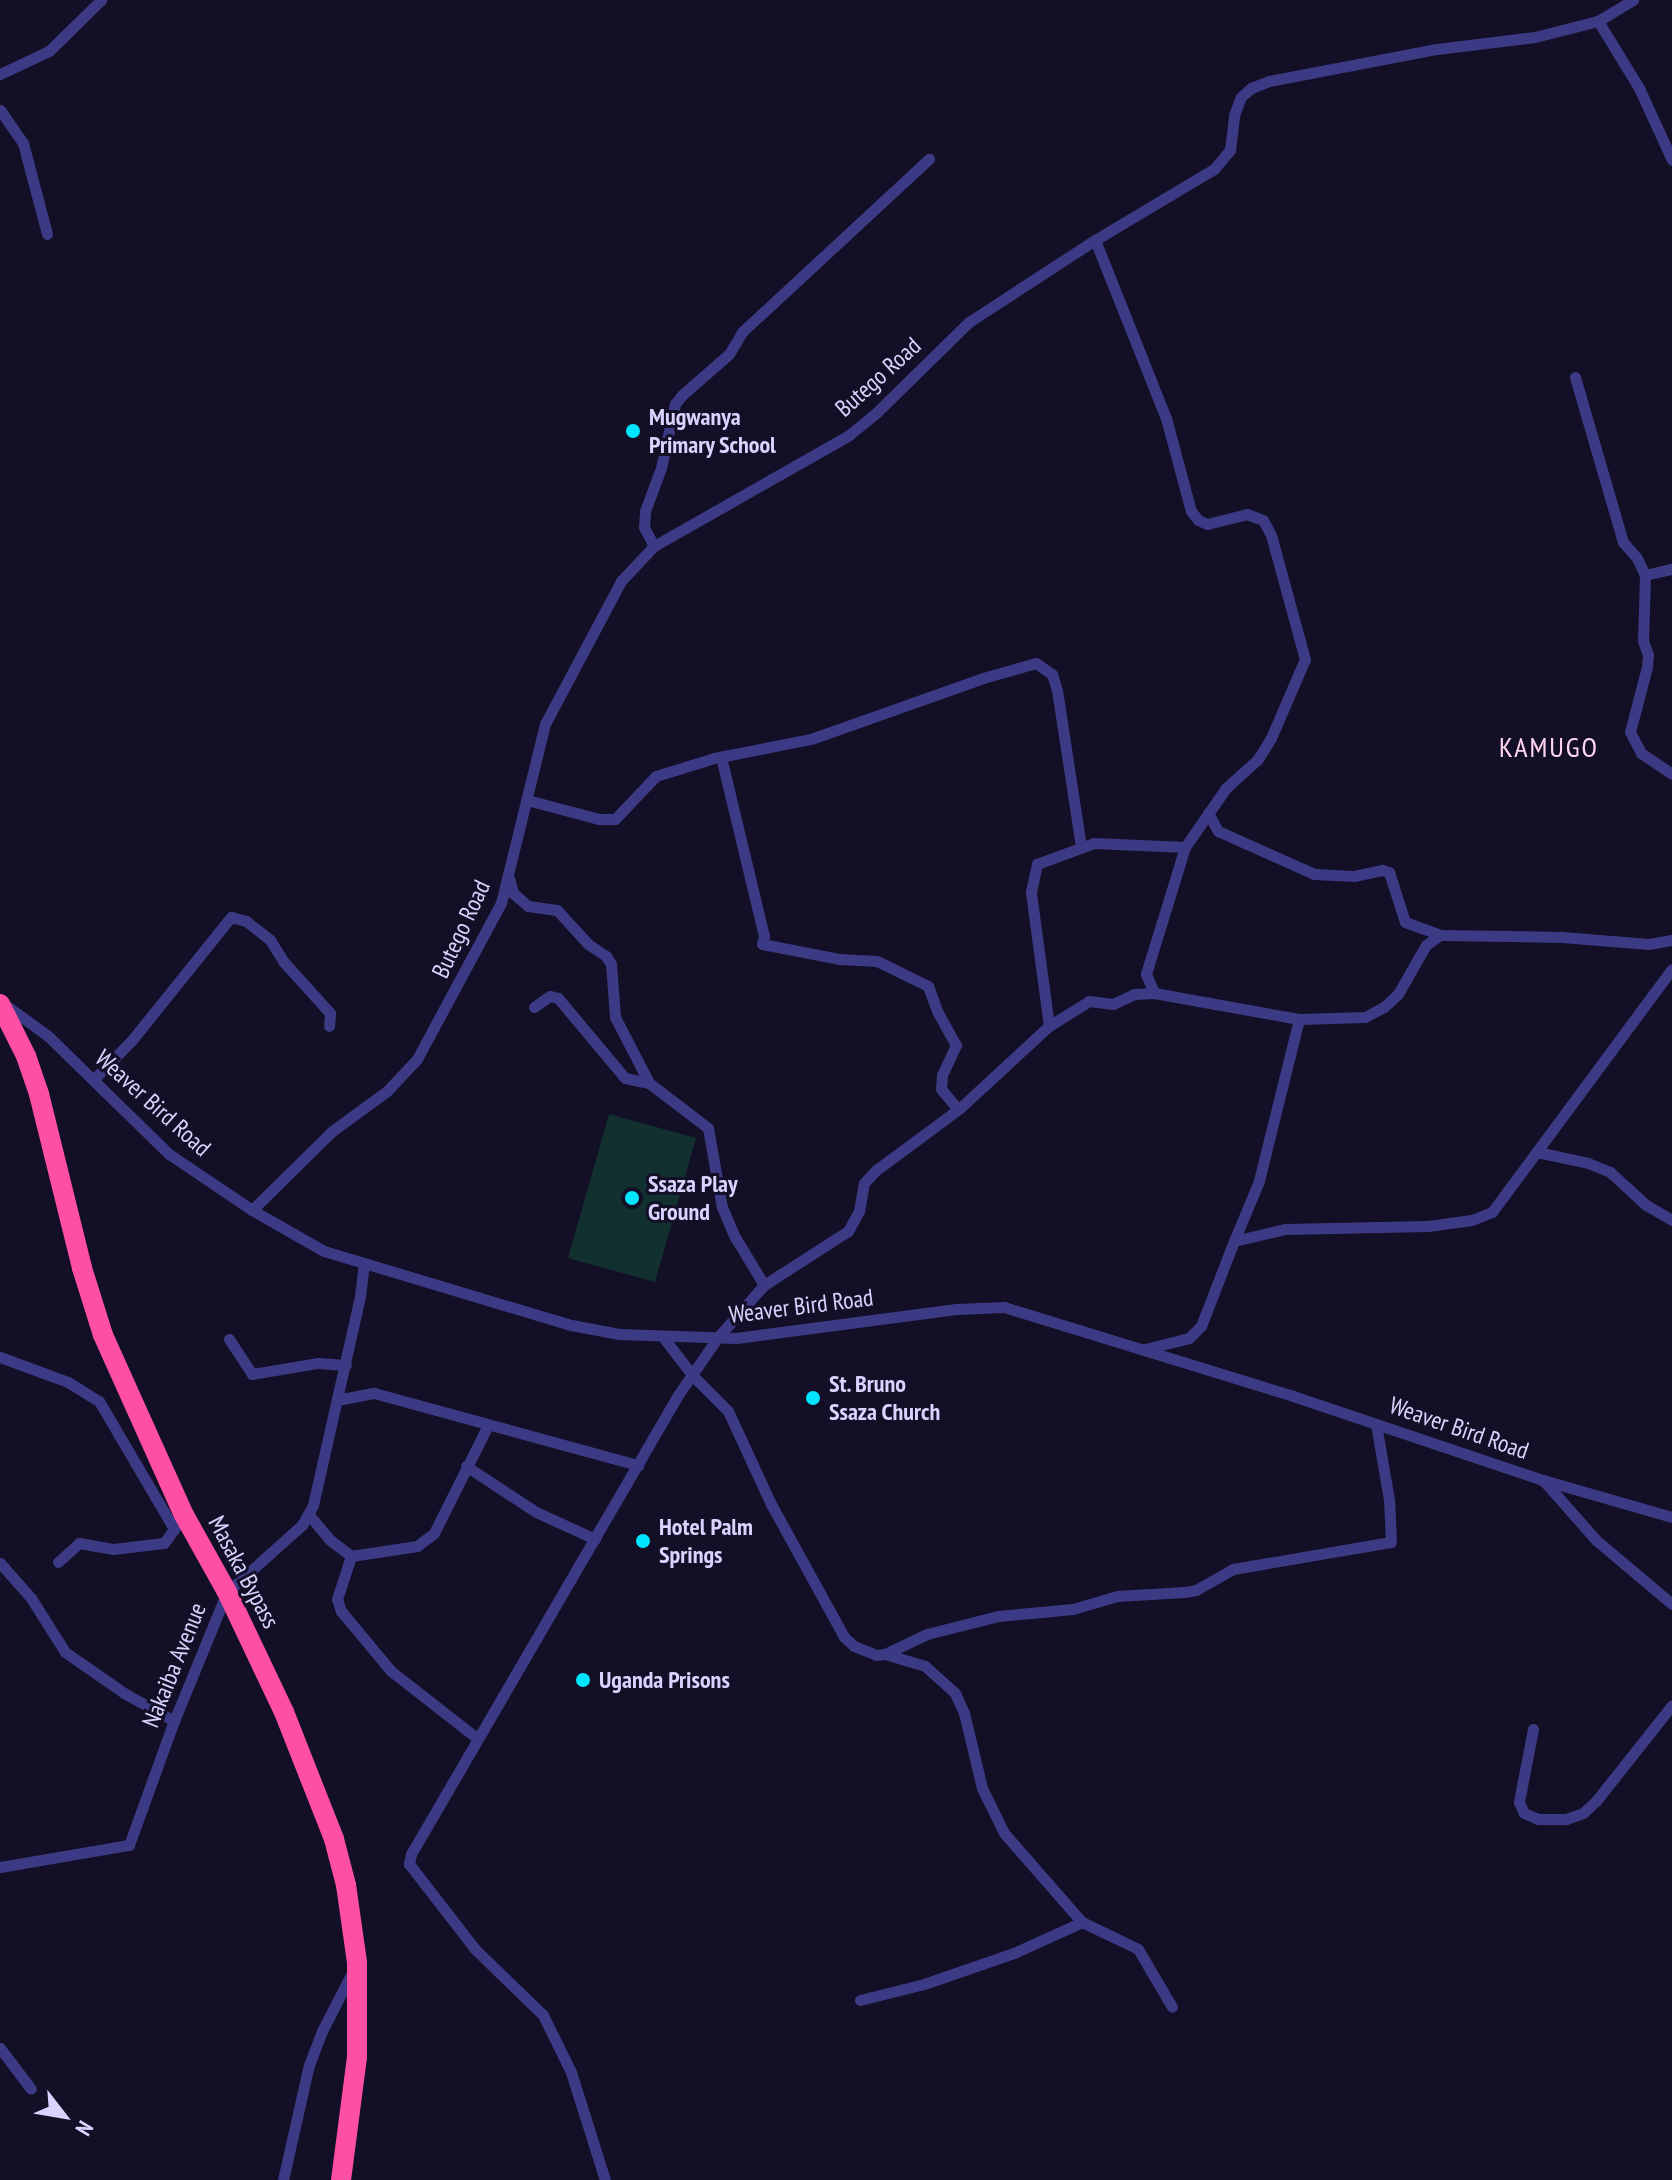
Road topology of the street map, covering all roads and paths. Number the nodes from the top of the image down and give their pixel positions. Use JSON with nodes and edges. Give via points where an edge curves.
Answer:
{"nodes":[{"id":1,"x":101,"y":0,"type":"edge"},
{"id":2,"x":1633,"y":0,"type":"edge"},
{"id":3,"x":1598,"y":21,"type":"junction"},
{"id":4,"x":0,"y":74,"type":"edge"},
{"id":5,"x":0,"y":110,"type":"edge"},
{"id":6,"x":929,"y":159,"type":"dead end"},
{"id":7,"x":1672,"y":160,"type":"edge"},
{"id":8,"x":47,"y":234,"type":"dead end"},
{"id":9,"x":1095,"y":240,"type":"junction"},
{"id":10,"x":1575,"y":377,"type":"dead end"},
{"id":11,"x":654,"y":546,"type":"junction"},
{"id":12,"x":1672,"y":569,"type":"edge"},
{"id":13,"x":1645,"y":575,"type":"junction"},
{"id":14,"x":721,"y":757,"type":"junction"},
{"id":15,"x":1672,"y":774,"type":"edge"},
{"id":16,"x":527,"y":800,"type":"junction"},
{"id":17,"x":1208,"y":813,"type":"junction"},
{"id":18,"x":1218,"y":831,"type":"junction"},
{"id":19,"x":1195,"y":833,"type":"junction"},
{"id":20,"x":1081,"y":846,"type":"junction"},
{"id":21,"x":1185,"y":847,"type":"junction"},
{"id":22,"x":509,"y":877,"type":"junction"},
{"id":23,"x":1440,"y":935,"type":"junction"},
{"id":24,"x":1672,"y":940,"type":"edge"},
{"id":25,"x":1672,"y":969,"type":"edge"},
{"id":26,"x":1146,"y":974,"type":"junction"},
{"id":27,"x":1154,"y":993,"type":"junction"},
{"id":28,"x":1134,"y":994,"type":"junction"},
{"id":29,"x":0,"y":1003,"type":"edge"},
{"id":30,"x":534,"y":1007,"type":"dead end"},
{"id":31,"x":1299,"y":1019,"type":"junction"},
{"id":32,"x":329,"y":1026,"type":"dead end"},
{"id":33,"x":1049,"y":1026,"type":"junction"},
{"id":34,"x":93,"y":1080,"type":"junction"},
{"id":35,"x":649,"y":1083,"type":"junction"},
{"id":36,"x":958,"y":1109,"type":"junction"},
{"id":37,"x":1537,"y":1152,"type":"junction"},
{"id":38,"x":252,"y":1210,"type":"junction"},
{"id":39,"x":1672,"y":1220,"type":"edge"},
{"id":40,"x":1234,"y":1241,"type":"junction"},
{"id":41,"x":364,"y":1263,"type":"junction"},
{"id":42,"x":764,"y":1285,"type":"junction"},
{"id":43,"x":663,"y":1337,"type":"junction"},
{"id":44,"x":718,"y":1337,"type":"junction"},
{"id":45,"x":229,"y":1339,"type":"dead end"},
{"id":46,"x":1141,"y":1349,"type":"junction"},
{"id":47,"x":0,"y":1357,"type":"edge"},
{"id":48,"x":346,"y":1365,"type":"junction"},
{"id":49,"x":693,"y":1376,"type":"junction"},
{"id":50,"x":337,"y":1400,"type":"junction"},
{"id":51,"x":1376,"y":1424,"type":"junction"},
{"id":52,"x":487,"y":1427,"type":"junction"},
{"id":53,"x":638,"y":1465,"type":"junction"},
{"id":54,"x":466,"y":1466,"type":"junction"},
{"id":55,"x":1543,"y":1480,"type":"junction"},
{"id":56,"x":309,"y":1515,"type":"junction"},
{"id":57,"x":1672,"y":1517,"type":"edge"},
{"id":58,"x":179,"y":1522,"type":"junction"},
{"id":59,"x":595,"y":1539,"type":"junction"},
{"id":60,"x":351,"y":1556,"type":"junction"},
{"id":61,"x":58,"y":1562,"type":"dead end"},
{"id":62,"x":0,"y":1563,"type":"edge"},
{"id":63,"x":227,"y":1592,"type":"junction"},
{"id":64,"x":1672,"y":1604,"type":"edge"},
{"id":65,"x":885,"y":1654,"type":"junction"},
{"id":66,"x":1672,"y":1705,"type":"edge"},
{"id":67,"x":174,"y":1721,"type":"junction"},
{"id":68,"x":1533,"y":1729,"type":"dead end"},
{"id":69,"x":478,"y":1739,"type":"junction"},
{"id":70,"x":0,"y":1867,"type":"edge"},
{"id":71,"x":1082,"y":1922,"type":"junction"},
{"id":72,"x":357,"y":1962,"type":"junction"},
{"id":73,"x":860,"y":2000,"type":"dead end"},
{"id":74,"x":1172,"y":2007,"type":"dead end"},
{"id":75,"x":0,"y":2048,"type":"edge"},
{"id":76,"x":31,"y":2089,"type":"dead end"},
{"id":77,"x":283,"y":2180,"type":"edge"},
{"id":78,"x":341,"y":2180,"type":"edge"},
{"id":79,"x":605,"y":2180,"type":"edge"}],
"edges":[{"from":1,"to":4,"type":"street","via":[[49,51]]},
{"from":2,"to":3,"type":"street","name":"Butego Road"},
{"from":3,"to":7,"type":"street","via":[[1639,88]]},
{"from":3,"to":9,"type":"street","name":"Butego Road","via":[[1251,88],[1234,115],[1224,160]]},
{"from":5,"to":8,"type":"street","via":[[23,143]]},
{"from":6,"to":11,"type":"street","via":[[742,332],[729,354],[675,404],[645,511],[644,527]]},
{"from":9,"to":11,"type":"street","name":"Butego Road","via":[[969,322],[849,435]]},
{"from":9,"to":17,"type":"street","via":[[1166,418],[1191,511],[1207,524],[1247,514],[1263,520],[1304,647],[1303,670],[1271,738]]},
{"from":10,"to":13,"type":"street","via":[[1623,542]]},
{"from":11,"to":16,"type":"street","name":"Butego Road","via":[[621,581],[550,712]]},
{"from":12,"to":13,"type":"street"},
{"from":13,"to":15,"type":"street","via":[[1647,667],[1630,732],[1641,753]]},
{"from":14,"to":16,"type":"street","via":[[656,776],[615,819]]},
{"from":14,"to":20,"type":"street","via":[[811,739],[1036,663],[1052,674],[1057,690]]},
{"from":14,"to":36,"type":"street","via":[[762,944],[877,961],[928,986],[956,1045],[941,1089]]},
{"from":16,"to":22,"type":"street","name":"Butego Road"},
{"from":17,"to":18,"type":"street"},
{"from":17,"to":19,"type":"street"},
{"from":18,"to":19,"type":"street"},
{"from":18,"to":23,"type":"street","via":[[1322,876],[1389,872],[1405,922]]},
{"from":19,"to":21,"type":"street"},
{"from":20,"to":21,"type":"street"},
{"from":20,"to":33,"type":"street","via":[[1046,858],[1032,876],[1037,958]]},
{"from":21,"to":26,"type":"street"},
{"from":22,"to":35,"type":"street","via":[[513,893],[528,906],[557,910],[606,956],[615,1017]]},
{"from":22,"to":38,"type":"street","name":"Butego Road","via":[[451,1001],[405,1075],[331,1132]]},
{"from":23,"to":24,"type":"street","via":[[1649,944]]},
{"from":23,"to":31,"type":"street","via":[[1426,945],[1398,994],[1384,1007],[1365,1017]]},
{"from":25,"to":37,"type":"street"},
{"from":26,"to":27,"type":"street"},
{"from":26,"to":28,"type":"street"},
{"from":27,"to":28,"type":"street"},
{"from":27,"to":31,"type":"street"},
{"from":28,"to":33,"type":"street","via":[[1113,1004],[1089,1001]]},
{"from":29,"to":34,"type":"street","name":"Weaver Bird Road","via":[[33,1022]]},
{"from":29,"to":58,"type":"highway","name":"Masaka Bypass","via":[[39,1094],[103,1335]]},
{"from":30,"to":35,"type":"street","via":[[550,996],[558,998],[625,1078]]},
{"from":31,"to":40,"type":"street","via":[[1259,1181]]},
{"from":32,"to":34,"type":"street","via":[[330,1013],[270,940],[246,921],[231,917]]},
{"from":33,"to":36,"type":"street"},
{"from":34,"to":38,"type":"street","name":"Weaver Bird Road","via":[[169,1154]]},
{"from":35,"to":42,"type":"street","via":[[712,1133],[722,1207]]},
{"from":36,"to":42,"type":"street","via":[[864,1183],[859,1211],[848,1231]]},
{"from":37,"to":39,"type":"street","via":[[1610,1172],[1646,1205]]},
{"from":37,"to":40,"type":"street","via":[[1492,1212],[1472,1220],[1414,1227],[1285,1229]]},
{"from":38,"to":41,"type":"street","name":"Weaver Bird Road","via":[[324,1251]]},
{"from":40,"to":46,"type":"street","via":[[1201,1326],[1189,1338]]},
{"from":41,"to":43,"type":"street","name":"Weaver Bird Road","via":[[571,1325]]},
{"from":41,"to":48,"type":"street"},
{"from":42,"to":44,"type":"street"},
{"from":43,"to":44,"type":"street","name":"Weaver Bird Road"},
{"from":43,"to":49,"type":"street"},
{"from":44,"to":46,"type":"street","name":"Weaver Bird Road","via":[[1004,1307]]},
{"from":44,"to":49,"type":"street"},
{"from":45,"to":48,"type":"street","via":[[252,1374],[318,1363]]},
{"from":46,"to":51,"type":"street","name":"Weaver Bird Road"},
{"from":47,"to":58,"type":"street","via":[[68,1382],[99,1401]]},
{"from":48,"to":50,"type":"street"},
{"from":49,"to":53,"type":"street"},
{"from":49,"to":65,"type":"street","via":[[737,1426],[771,1504],[844,1637],[866,1652]]},
{"from":50,"to":52,"type":"street","via":[[374,1393]]},
{"from":50,"to":56,"type":"street"},
{"from":51,"to":55,"type":"street","name":"Weaver Bird Road"},
{"from":51,"to":65,"type":"street","via":[[1391,1542],[1233,1569],[1196,1590],[1117,1596],[1073,1609],[998,1616],[927,1634]]},
{"from":52,"to":53,"type":"street"},
{"from":52,"to":54,"type":"street"},
{"from":53,"to":59,"type":"street"},
{"from":54,"to":59,"type":"street","via":[[536,1512]]},
{"from":54,"to":60,"type":"street","via":[[427,1540]]},
{"from":55,"to":57,"type":"street","name":"Weaver Bird Road"},
{"from":55,"to":64,"type":"street","via":[[1596,1540]]},
{"from":56,"to":60,"type":"street"},
{"from":56,"to":63,"type":"street","name":"Nakaiba Avenue"},
{"from":58,"to":61,"type":"street","via":[[164,1543],[113,1549],[74,1544]]},
{"from":58,"to":63,"type":"highway","name":"Masaka Bypass"},
{"from":59,"to":69,"type":"street"},
{"from":60,"to":69,"type":"street","via":[[337,1599],[341,1611],[391,1671]]},
{"from":62,"to":67,"type":"street","via":[[31,1598],[65,1652]]},
{"from":63,"to":67,"type":"street","name":"Nakaiba Avenue"},
{"from":63,"to":72,"type":"highway","name":"Masaka Bypass","via":[[284,1712],[334,1839]]},
{"from":65,"to":71,"type":"street","via":[[925,1666],[955,1693],[982,1788],[998,1823]]},
{"from":66,"to":68,"type":"street","via":[[1596,1801],[1566,1819],[1538,1819],[1524,1813],[1519,1802]]},
{"from":67,"to":70,"type":"street","name":"Nakaiba Avenue","via":[[129,1845]]},
{"from":69,"to":79,"type":"street","via":[[409,1864],[475,1949],[543,2015],[571,2072]]},
{"from":71,"to":73,"type":"street","via":[[1014,1953]]},
{"from":71,"to":74,"type":"street","via":[[1138,1949]]},
{"from":72,"to":77,"type":"street","via":[[309,2065]]},
{"from":72,"to":78,"type":"highway","name":"Masaka Bypass","via":[[357,2057]]},
{"from":75,"to":76,"type":"street"}]}
